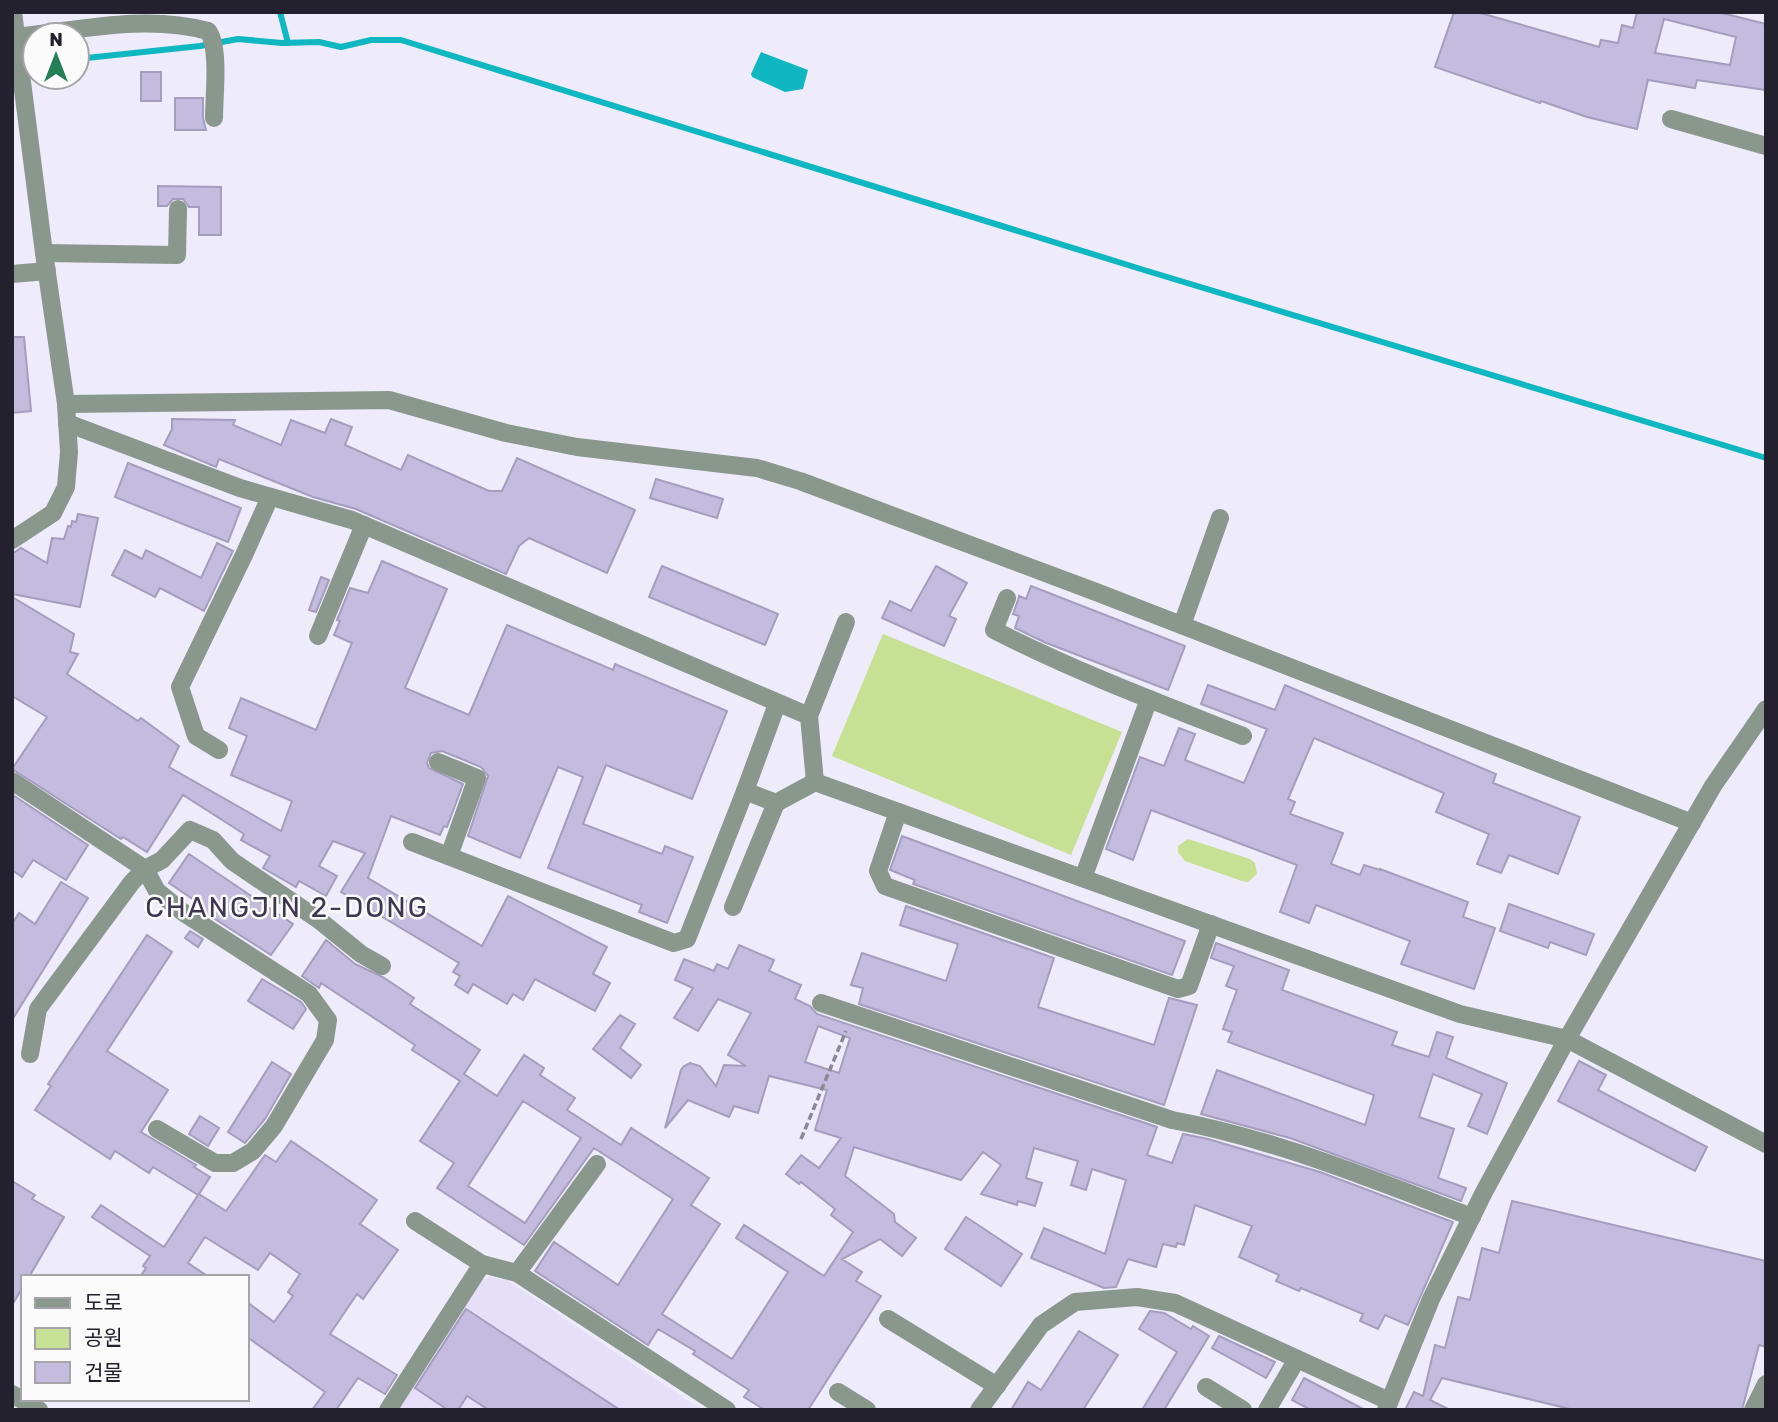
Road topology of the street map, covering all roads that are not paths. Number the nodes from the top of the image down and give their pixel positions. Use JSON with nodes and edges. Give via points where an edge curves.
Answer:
{"nodes":[{"id":1,"x":13,"y":12,"type":"edge"},
{"id":2,"x":16,"y":37,"type":"junction"},
{"id":3,"x":214,"y":118,"type":"dead end"},
{"id":4,"x":1671,"y":119,"type":"dead end"},
{"id":5,"x":20,"y":129,"type":"edge"},
{"id":6,"x":1766,"y":146,"type":"edge"},
{"id":7,"x":178,"y":209,"type":"dead end"},
{"id":8,"x":44,"y":253,"type":"junction"},
{"id":9,"x":47,"y":271,"type":"junction"},
{"id":10,"x":12,"y":274,"type":"edge"},
{"id":11,"x":66,"y":404,"type":"junction"},
{"id":12,"x":68,"y":423,"type":"junction"},
{"id":13,"x":270,"y":497,"type":"junction"},
{"id":14,"x":1220,"y":519,"type":"dead end"},
{"id":15,"x":364,"y":526,"type":"junction"},
{"id":16,"x":12,"y":540,"type":"edge"},
{"id":17,"x":1007,"y":598,"type":"dead end"},
{"id":18,"x":846,"y":622,"type":"dead end"},
{"id":19,"x":1182,"y":625,"type":"junction"},
{"id":20,"x":318,"y":636,"type":"dead end"},
{"id":21,"x":1149,"y":699,"type":"junction"},
{"id":22,"x":777,"y":704,"type":"junction"},
{"id":23,"x":1766,"y":709,"type":"edge"},
{"id":24,"x":809,"y":716,"type":"junction"},
{"id":25,"x":1243,"y":736,"type":"dead end"},
{"id":26,"x":219,"y":750,"type":"dead end"},
{"id":27,"x":438,"y":762,"type":"dead end"},
{"id":28,"x":12,"y":781,"type":"edge"},
{"id":29,"x":815,"y":782,"type":"junction"},
{"id":30,"x":746,"y":791,"type":"junction"},
{"id":31,"x":776,"y":803,"type":"junction"},
{"id":32,"x":898,"y":812,"type":"junction"},
{"id":33,"x":1692,"y":823,"type":"junction"},
{"id":34,"x":412,"y":842,"type":"dead end"},
{"id":35,"x":449,"y":856,"type":"junction"},
{"id":36,"x":145,"y":869,"type":"junction"},
{"id":37,"x":1083,"y":878,"type":"junction"},
{"id":38,"x":733,"y":907,"type":"dead end"},
{"id":39,"x":1211,"y":924,"type":"junction"},
{"id":40,"x":382,"y":966,"type":"dead end"},
{"id":41,"x":821,"y":1003,"type":"dead end"},
{"id":42,"x":1567,"y":1039,"type":"junction"},
{"id":43,"x":30,"y":1054,"type":"dead end"},
{"id":44,"x":157,"y":1129,"type":"dead end"},
{"id":45,"x":1766,"y":1144,"type":"edge"},
{"id":46,"x":597,"y":1164,"type":"dead end"},
{"id":47,"x":1472,"y":1217,"type":"junction"},
{"id":48,"x":415,"y":1221,"type":"dead end"},
{"id":49,"x":482,"y":1264,"type":"junction"},
{"id":50,"x":517,"y":1273,"type":"junction"},
{"id":51,"x":888,"y":1319,"type":"dead end"},
{"id":52,"x":1297,"y":1359,"type":"junction"},
{"id":53,"x":1766,"y":1384,"type":"edge"},
{"id":54,"x":997,"y":1386,"type":"junction"},
{"id":55,"x":1206,"y":1387,"type":"dead end"},
{"id":56,"x":838,"y":1392,"type":"dead end"},
{"id":57,"x":24,"y":1401,"type":"edge"},
{"id":58,"x":1387,"y":1405,"type":"edge"},
{"id":59,"x":39,"y":1410,"type":"edge"},
{"id":60,"x":388,"y":1410,"type":"edge"},
{"id":61,"x":727,"y":1410,"type":"edge"},
{"id":62,"x":867,"y":1410,"type":"edge"},
{"id":63,"x":979,"y":1410,"type":"edge"},
{"id":64,"x":1243,"y":1410,"type":"edge"},
{"id":65,"x":1268,"y":1410,"type":"edge"},
{"id":66,"x":1753,"y":1410,"type":"edge"}],
"edges":[{"from":1,"to":2,"type":"street"},
{"from":2,"to":3,"type":"street","via":[[148,22],[208,31],[213,43]]},
{"from":2,"to":5,"type":"street"},
{"from":4,"to":6,"type":"street"},
{"from":5,"to":8,"type":"street"},
{"from":7,"to":8,"type":"street","via":[[177,255]]},
{"from":8,"to":9,"type":"street"},
{"from":9,"to":10,"type":"street"},
{"from":9,"to":11,"type":"street"},
{"from":11,"to":12,"type":"street"},
{"from":11,"to":19,"type":"street","via":[[389,400],[506,433],[577,447],[757,468]]},
{"from":12,"to":13,"type":"street"},
{"from":12,"to":16,"type":"street","via":[[66,487],[53,513]]},
{"from":13,"to":15,"type":"street"},
{"from":13,"to":26,"type":"street","via":[[180,687],[196,736]]},
{"from":14,"to":19,"type":"street"},
{"from":15,"to":20,"type":"street"},
{"from":15,"to":22,"type":"street"},
{"from":17,"to":21,"type":"street","via":[[993,630]]},
{"from":18,"to":24,"type":"street"},
{"from":19,"to":33,"type":"street"},
{"from":21,"to":25,"type":"street"},
{"from":21,"to":37,"type":"street"},
{"from":22,"to":24,"type":"street"},
{"from":22,"to":30,"type":"street"},
{"from":23,"to":33,"type":"street"},
{"from":24,"to":29,"type":"street"},
{"from":27,"to":35,"type":"street","via":[[477,778]]},
{"from":28,"to":36,"type":"street"},
{"from":29,"to":31,"type":"street"},
{"from":29,"to":32,"type":"street"},
{"from":30,"to":31,"type":"street"},
{"from":30,"to":35,"type":"street","via":[[687,939],[674,943]]},
{"from":31,"to":38,"type":"street"},
{"from":32,"to":37,"type":"street"},
{"from":32,"to":39,"type":"street","via":[[878,871],[885,886],[898,891],[1178,989],[1189,986]]},
{"from":33,"to":42,"type":"street"},
{"from":34,"to":35,"type":"street"},
{"from":36,"to":40,"type":"street","via":[[162,860],[190,830],[213,840],[232,861]]},
{"from":36,"to":43,"type":"street","via":[[38,1009]]},
{"from":36,"to":44,"type":"street","via":[[157,891],[309,993],[328,1020],[325,1040],[274,1126],[253,1152],[233,1163],[215,1163]]},
{"from":37,"to":39,"type":"street"},
{"from":39,"to":42,"type":"street","via":[[1460,1014]]},
{"from":41,"to":47,"type":"street","via":[[1172,1120],[1289,1149]]},
{"from":42,"to":45,"type":"street"},
{"from":42,"to":47,"type":"street"},
{"from":46,"to":50,"type":"street"},
{"from":47,"to":58,"type":"street","via":[[1431,1299]]},
{"from":48,"to":49,"type":"street"},
{"from":49,"to":50,"type":"street"},
{"from":49,"to":60,"type":"street"},
{"from":50,"to":61,"type":"street"},
{"from":51,"to":54,"type":"street"},
{"from":52,"to":54,"type":"street","via":[[1175,1303],[1137,1297],[1075,1302],[1041,1325]]},
{"from":52,"to":58,"type":"street"},
{"from":52,"to":65,"type":"street"},
{"from":53,"to":66,"type":"street"},
{"from":54,"to":63,"type":"street"},
{"from":55,"to":64,"type":"street"},
{"from":56,"to":62,"type":"street"},
{"from":57,"to":59,"type":"street"}]}
